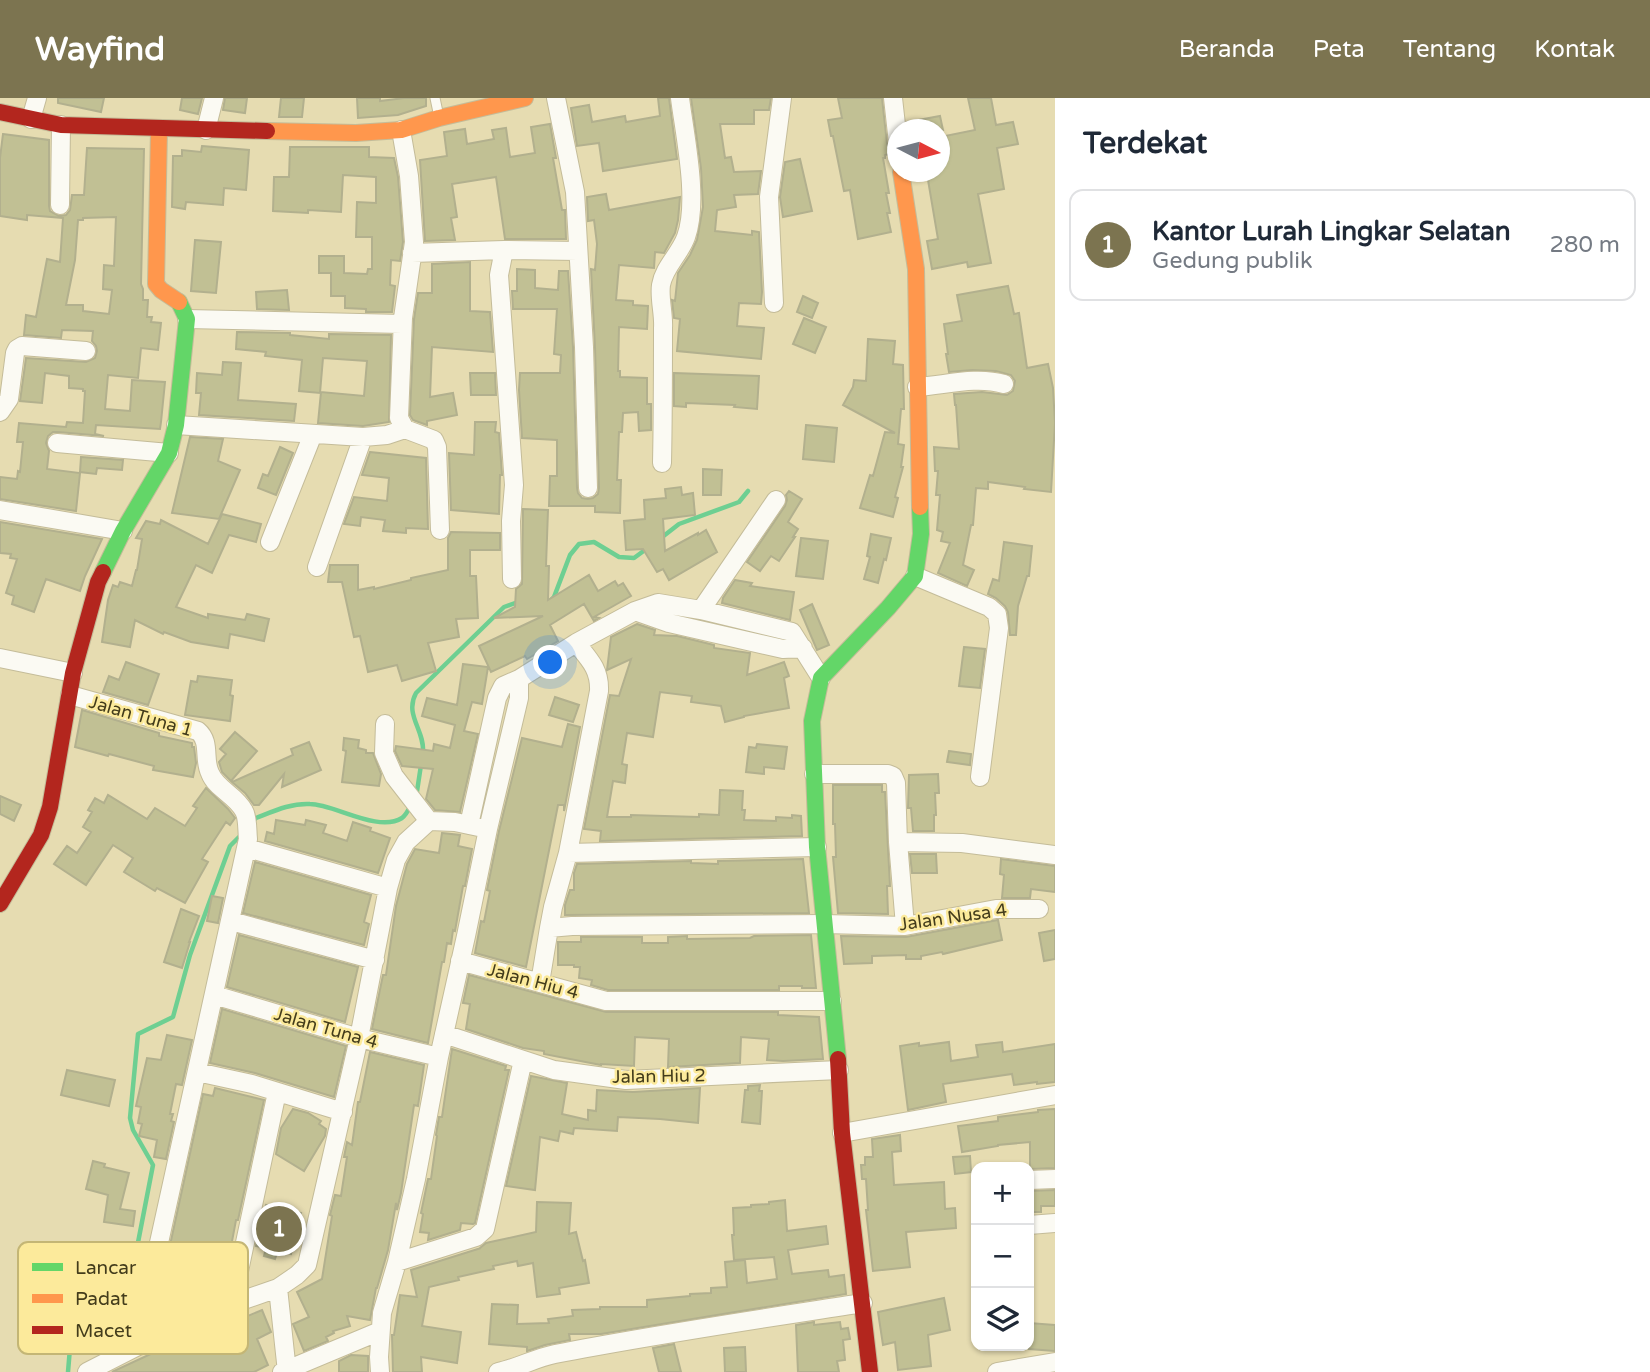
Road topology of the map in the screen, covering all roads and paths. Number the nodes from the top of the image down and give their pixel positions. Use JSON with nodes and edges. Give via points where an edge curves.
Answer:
{"nodes":[{"id":1,"x":37,"y":98,"type":"edge"},
{"id":2,"x":214,"y":98,"type":"edge"},
{"id":3,"x":435,"y":98,"type":"edge"},
{"id":4,"x":525,"y":98,"type":"edge"},
{"id":5,"x":556,"y":98,"type":"edge"},
{"id":6,"x":680,"y":98,"type":"edge"},
{"id":7,"x":782,"y":98,"type":"edge"},
{"id":8,"x":893,"y":98,"type":"edge"},
{"id":9,"x":0,"y":112,"type":"edge"},
{"id":10,"x":439,"y":118,"type":"junction"},
{"id":11,"x":31,"y":119,"type":"junction"},
{"id":12,"x":895,"y":119,"type":"edge"},
{"id":13,"x":61,"y":125,"type":"junction"},
{"id":14,"x":159,"y":130,"type":"junction"},
{"id":15,"x":206,"y":130,"type":"junction"},
{"id":16,"x":401,"y":130,"type":"junction"},
{"id":17,"x":903,"y":182,"type":"edge"},
{"id":18,"x":60,"y":205,"type":"dead end"},
{"id":19,"x":504,"y":250,"type":"junction"},
{"id":20,"x":578,"y":251,"type":"junction"},
{"id":21,"x":412,"y":253,"type":"junction"},
{"id":22,"x":775,"y":303,"type":"dead end"},
{"id":23,"x":187,"y":319,"type":"junction"},
{"id":24,"x":402,"y":324,"type":"junction"},
{"id":25,"x":86,"y":351,"type":"dead end"},
{"id":26,"x":1004,"y":384,"type":"dead end"},
{"id":27,"x":917,"y":387,"type":"junction"},
{"id":28,"x":0,"y":412,"type":"edge"},
{"id":29,"x":176,"y":425,"type":"junction"},
{"id":30,"x":405,"y":429,"type":"junction"},
{"id":31,"x":313,"y":434,"type":"junction"},
{"id":32,"x":363,"y":437,"type":"junction"},
{"id":33,"x":57,"y":443,"type":"dead end"},
{"id":34,"x":169,"y":453,"type":"junction"},
{"id":35,"x":662,"y":463,"type":"dead end"},
{"id":36,"x":588,"y":488,"type":"dead end"},
{"id":37,"x":776,"y":500,"type":"dead end"},
{"id":38,"x":0,"y":510,"type":"edge"},
{"id":39,"x":440,"y":530,"type":"dead end"},
{"id":40,"x":123,"y":531,"type":"junction"},
{"id":41,"x":270,"y":542,"type":"dead end"},
{"id":42,"x":317,"y":567,"type":"dead end"},
{"id":43,"x":915,"y":576,"type":"junction"},
{"id":44,"x":512,"y":579,"type":"dead end"},
{"id":45,"x":701,"y":610,"type":"junction"},
{"id":46,"x":635,"y":611,"type":"junction"},
{"id":47,"x":576,"y":643,"type":"junction"},
{"id":48,"x":803,"y":648,"type":"junction"},
{"id":49,"x":0,"y":658,"type":"edge"},
{"id":50,"x":73,"y":673,"type":"junction"},
{"id":51,"x":821,"y":678,"type":"junction"},
{"id":52,"x":519,"y":679,"type":"junction"},
{"id":53,"x":70,"y":695,"type":"junction"},
{"id":54,"x":384,"y":723,"type":"dead end"},
{"id":55,"x":814,"y":774,"type":"junction"},
{"id":56,"x":980,"y":778,"type":"dead end"},
{"id":57,"x":425,"y":817,"type":"junction"},
{"id":58,"x":469,"y":825,"type":"junction"},
{"id":59,"x":488,"y":829,"type":"junction"},
{"id":60,"x":898,"y":842,"type":"junction"},
{"id":61,"x":248,"y":843,"type":"junction"},
{"id":62,"x":817,"y":847,"type":"junction"},
{"id":63,"x":568,"y":853,"type":"junction"},
{"id":64,"x":1055,"y":855,"type":"edge"},
{"id":65,"x":388,"y":888,"type":"junction"},
{"id":66,"x":0,"y":904,"type":"edge"},
{"id":67,"x":1039,"y":909,"type":"dead end"},
{"id":68,"x":231,"y":921,"type":"junction"},
{"id":69,"x":824,"y":925,"type":"junction"},
{"id":70,"x":905,"y":926,"type":"junction"},
{"id":71,"x":549,"y":928,"type":"junction"},
{"id":72,"x":375,"y":960,"type":"junction"},
{"id":73,"x":460,"y":961,"type":"junction"},
{"id":74,"x":540,"y":983,"type":"junction"},
{"id":75,"x":214,"y":995,"type":"junction"},
{"id":76,"x":832,"y":1001,"type":"junction"},
{"id":77,"x":444,"y":1034,"type":"junction"},
{"id":78,"x":359,"y":1038,"type":"junction"},
{"id":79,"x":439,"y":1057,"type":"junction"},
{"id":80,"x":523,"y":1060,"type":"junction"},
{"id":81,"x":839,"y":1070,"type":"junction"},
{"id":82,"x":197,"y":1072,"type":"junction"},
{"id":83,"x":277,"y":1092,"type":"junction"},
{"id":84,"x":1055,"y":1095,"type":"edge"},
{"id":85,"x":343,"y":1112,"type":"junction"},
{"id":86,"x":842,"y":1133,"type":"junction"},
{"id":87,"x":1055,"y":1179,"type":"edge"},
{"id":88,"x":1034,"y":1180,"type":"edge"},
{"id":89,"x":1055,"y":1223,"type":"edge"},
{"id":90,"x":1034,"y":1225,"type":"edge"},
{"id":91,"x":159,"y":1242,"type":"edge"},
{"id":92,"x":245,"y":1242,"type":"edge"},
{"id":93,"x":397,"y":1262,"type":"junction"},
{"id":94,"x":278,"y":1288,"type":"junction"},
{"id":95,"x":248,"y":1298,"type":"edge"},
{"id":96,"x":863,"y":1303,"type":"junction"},
{"id":97,"x":380,"y":1331,"type":"junction"},
{"id":98,"x":121,"y":1354,"type":"edge"},
{"id":99,"x":1055,"y":1362,"type":"edge"},
{"id":100,"x":285,"y":1371,"type":"edge"},
{"id":101,"x":87,"y":1372,"type":"edge"},
{"id":102,"x":380,"y":1372,"type":"edge"},
{"id":103,"x":498,"y":1372,"type":"edge"},
{"id":104,"x":870,"y":1372,"type":"edge"},
{"id":105,"x":998,"y":1372,"type":"edge"}],
"edges":[{"from":1,"to":11,"type":"street"},
{"from":2,"to":15,"type":"street"},
{"from":3,"to":10,"type":"lane"},
{"from":4,"to":10,"type":"street"},
{"from":5,"to":20,"type":"street","via":[[575,192]]},
{"from":6,"to":35,"type":"street","via":[[691,206],[685,239],[661,286]]},
{"from":7,"to":22,"type":"street","via":[[769,197]]},
{"from":8,"to":12,"type":"street"},
{"from":9,"to":11,"type":"street"},
{"from":10,"to":16,"type":"street"},
{"from":11,"to":13,"type":"street"},
{"from":13,"to":14,"type":"street"},
{"from":13,"to":18,"type":"street"},
{"from":14,"to":15,"type":"street"},
{"from":14,"to":23,"type":"street","via":[[156,284],[180,302]]},
{"from":15,"to":16,"type":"street"},
{"from":16,"to":21,"type":"street","via":[[409,176]]},
{"from":17,"to":27,"type":"street","via":[[916,269]]},
{"from":19,"to":20,"type":"street"},
{"from":19,"to":21,"type":"street"},
{"from":19,"to":44,"type":"street","via":[[499,275],[514,485]]},
{"from":20,"to":36,"type":"street"},
{"from":21,"to":24,"type":"street"},
{"from":23,"to":24,"type":"street"},
{"from":23,"to":29,"type":"street"},
{"from":24,"to":30,"type":"street","via":[[399,418]]},
{"from":25,"to":28,"type":"street","via":[[19,348],[9,399]]},
{"from":26,"to":27,"type":"street","via":[[977,380]]},
{"from":27,"to":43,"type":"street","via":[[921,534]]},
{"from":29,"to":31,"type":"street"},
{"from":29,"to":34,"type":"street"},
{"from":30,"to":32,"type":"street"},
{"from":30,"to":39,"type":"street","via":[[435,440]]},
{"from":31,"to":32,"type":"street"},
{"from":31,"to":41,"type":"street"},
{"from":32,"to":42,"type":"street"},
{"from":33,"to":34,"type":"street"},
{"from":34,"to":40,"type":"street"},
{"from":37,"to":45,"type":"street"},
{"from":38,"to":40,"type":"street"},
{"from":40,"to":50,"type":"street","via":[[98,582]]},
{"from":43,"to":51,"type":"street"},
{"from":43,"to":56,"type":"street","via":[[997,614]]},
{"from":45,"to":46,"type":"street","via":[[658,603]]},
{"from":45,"to":48,"type":"street","via":[[792,632]]},
{"from":46,"to":47,"type":"street"},
{"from":46,"to":48,"type":"street","via":[[783,649]]},
{"from":47,"to":52,"type":"street"},
{"from":47,"to":63,"type":"street","via":[[600,680]]},
{"from":48,"to":51,"type":"street"},
{"from":49,"to":50,"type":"street"},
{"from":50,"to":53,"type":"street"},
{"from":51,"to":55,"type":"street","via":[[811,721]]},
{"from":52,"to":58,"type":"street","via":[[503,685],[497,698]]},
{"from":52,"to":59,"type":"street","via":[[519,698]]},
{"from":53,"to":61,"type":"street","name":"Jalan Tuna 1","via":[[198,731],[205,738],[212,778],[245,813]]},
{"from":53,"to":66,"type":"street","via":[[41,835]]},
{"from":54,"to":57,"type":"street","via":[[384,753],[394,776]]},
{"from":55,"to":60,"type":"street","via":[[893,776]]},
{"from":55,"to":62,"type":"street"},
{"from":57,"to":58,"type":"street"},
{"from":57,"to":65,"type":"street","via":[[396,860]]},
{"from":58,"to":59,"type":"street"},
{"from":59,"to":73,"type":"street"},
{"from":60,"to":64,"type":"street","via":[[962,843]]},
{"from":60,"to":70,"type":"street"},
{"from":61,"to":65,"type":"street"},
{"from":61,"to":68,"type":"street"},
{"from":62,"to":63,"type":"street"},
{"from":62,"to":69,"type":"street"},
{"from":63,"to":71,"type":"street"},
{"from":65,"to":72,"type":"street"},
{"from":67,"to":70,"type":"street","name":"Jalan Nusa 4","via":[[996,909]]},
{"from":68,"to":72,"type":"street"},
{"from":68,"to":75,"type":"street"},
{"from":69,"to":70,"type":"street","name":"Jalan Nusa 4"},
{"from":69,"to":71,"type":"street","name":"Jalan Nusa 4"},
{"from":69,"to":76,"type":"street"},
{"from":71,"to":74,"type":"street"},
{"from":72,"to":78,"type":"street"},
{"from":73,"to":74,"type":"street","name":"Jalan Hiu 4"},
{"from":73,"to":77,"type":"street"},
{"from":74,"to":76,"type":"street","name":"Jalan Hiu 4","via":[[606,1001]]},
{"from":75,"to":78,"type":"street","name":"Jalan Tuna 4"},
{"from":75,"to":82,"type":"street"},
{"from":76,"to":81,"type":"street"},
{"from":77,"to":79,"type":"street"},
{"from":77,"to":80,"type":"street","name":"Jalan Hiu 2"},
{"from":78,"to":79,"type":"street","name":"Jalan Tuna 4"},
{"from":78,"to":85,"type":"street"},
{"from":79,"to":93,"type":"street"},
{"from":80,"to":81,"type":"street","name":"Jalan Hiu 2","via":[[554,1070],[626,1080]]},
{"from":80,"to":93,"type":"street","via":[[485,1228],[477,1237]]},
{"from":81,"to":86,"type":"street"},
{"from":82,"to":83,"type":"street"},
{"from":82,"to":91,"type":"street"},
{"from":83,"to":85,"type":"street"},
{"from":83,"to":92,"type":"street"},
{"from":84,"to":86,"type":"street"},
{"from":85,"to":94,"type":"street","via":[[307,1265]]},
{"from":86,"to":96,"type":"street"},
{"from":87,"to":88,"type":"street"},
{"from":89,"to":90,"type":"street"},
{"from":93,"to":97,"type":"street"},
{"from":94,"to":95,"type":"street"},
{"from":94,"to":100,"type":"street"},
{"from":96,"to":103,"type":"street","via":[[563,1352]]},
{"from":96,"to":104,"type":"street"},
{"from":97,"to":100,"type":"street"},
{"from":97,"to":102,"type":"street"},
{"from":98,"to":101,"type":"street"},
{"from":99,"to":105,"type":"street"}]}
